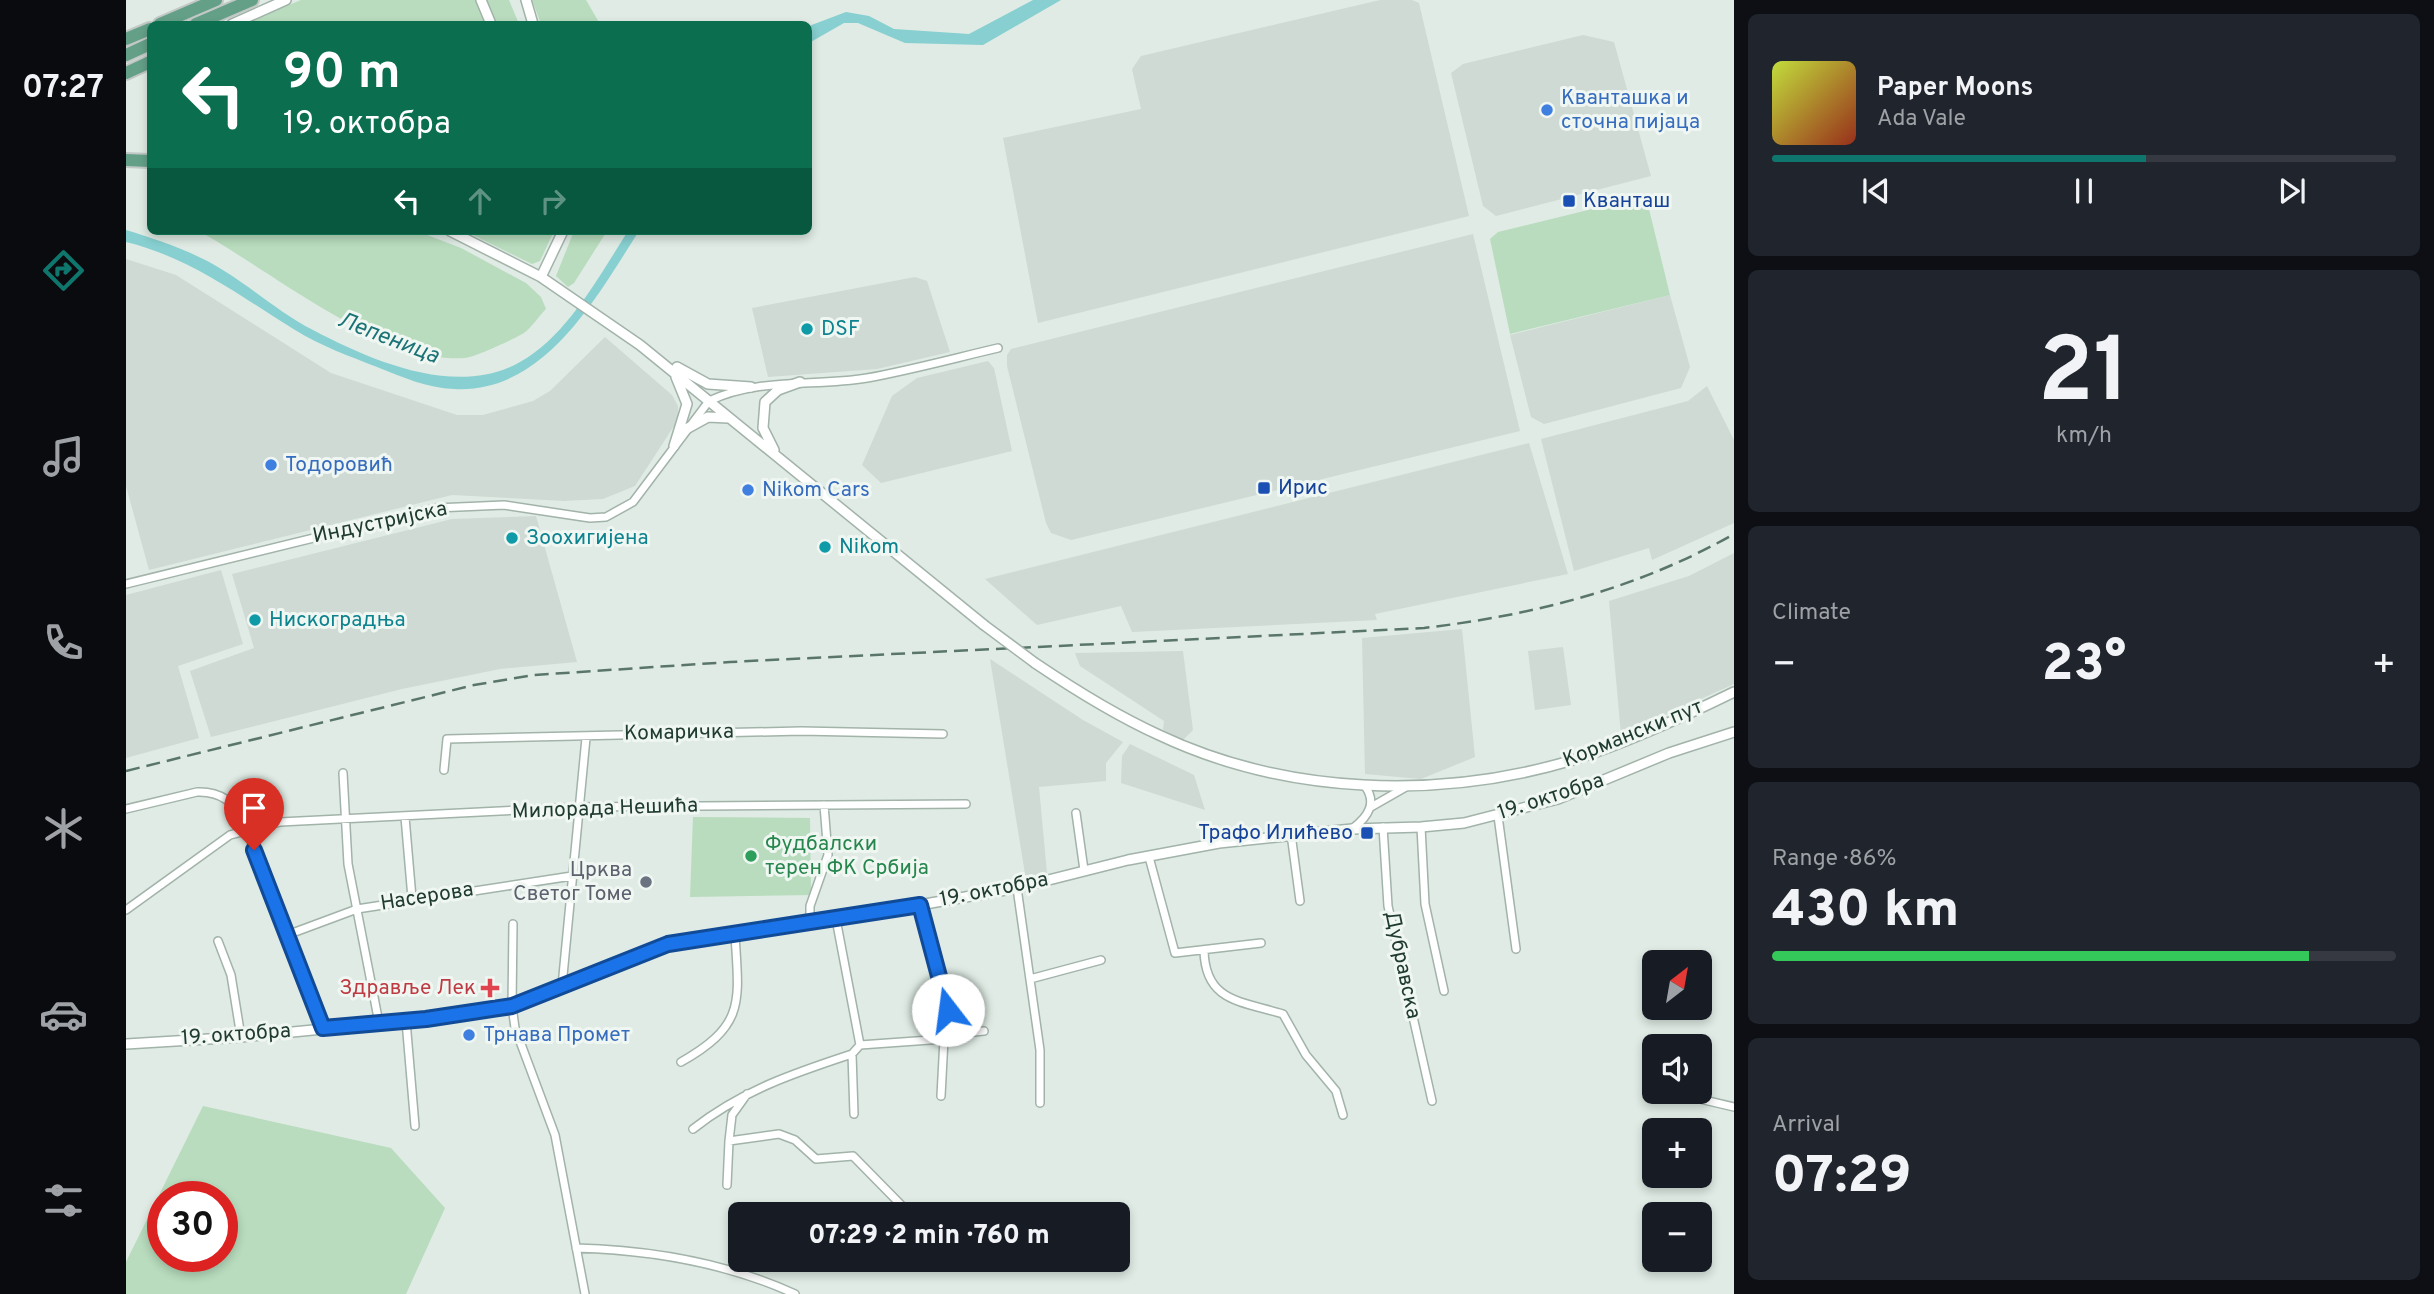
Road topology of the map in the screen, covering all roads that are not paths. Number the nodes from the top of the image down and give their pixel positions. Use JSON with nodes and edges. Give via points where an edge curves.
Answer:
{"nodes":[{"id":1,"x":216,"y":0,"type":"edge"},
{"id":2,"x":252,"y":0,"type":"edge"},
{"id":3,"x":286,"y":0,"type":"edge"},
{"id":4,"x":481,"y":0,"type":"edge"},
{"id":5,"x":526,"y":0,"type":"edge"},
{"id":6,"x":167,"y":21,"type":"edge"},
{"id":7,"x":203,"y":21,"type":"edge"},
{"id":8,"x":239,"y":21,"type":"edge"},
{"id":9,"x":490,"y":21,"type":"edge"},
{"id":10,"x":532,"y":21,"type":"edge"},
{"id":11,"x":147,"y":30,"type":"edge"},
{"id":12,"x":126,"y":39,"type":"edge"},
{"id":13,"x":147,"y":45,"type":"edge"},
{"id":14,"x":126,"y":55,"type":"edge"},
{"id":15,"x":147,"y":63,"type":"edge"},
{"id":16,"x":126,"y":73,"type":"edge"},
{"id":17,"x":126,"y":160,"type":"edge"},
{"id":18,"x":147,"y":161,"type":"edge"},
{"id":19,"x":458,"y":235,"type":"edge"},
{"id":20,"x":561,"y":235,"type":"edge"},
{"id":21,"x":541,"y":277,"type":"junction"},
{"id":22,"x":640,"y":345,"type":"junction"},
{"id":23,"x":998,"y":348,"type":"dead end"},
{"id":24,"x":666,"y":365,"type":"junction"},
{"id":25,"x":800,"y":382,"type":"junction"},
{"id":26,"x":751,"y":387,"type":"junction"},
{"id":27,"x":709,"y":401,"type":"junction"},
{"id":28,"x":732,"y":419,"type":"junction"},
{"id":29,"x":688,"y":428,"type":"junction"},
{"id":30,"x":674,"y":446,"type":"junction"},
{"id":31,"x":777,"y":454,"type":"junction"},
{"id":32,"x":126,"y":584,"type":"edge"},
{"id":33,"x":1734,"y":692,"type":"edge"},
{"id":34,"x":1734,"y":732,"type":"edge"},
{"id":35,"x":943,"y":734,"type":"dead end"},
{"id":36,"x":586,"y":738,"type":"junction"},
{"id":37,"x":444,"y":770,"type":"dead end"},
{"id":38,"x":343,"y":773,"type":"dead end"},
{"id":39,"x":1364,"y":786,"type":"junction"},
{"id":40,"x":1406,"y":787,"type":"junction"},
{"id":41,"x":966,"y":803,"type":"dead end"},
{"id":42,"x":824,"y":805,"type":"junction"},
{"id":43,"x":580,"y":807,"type":"junction"},
{"id":44,"x":1371,"y":807,"type":"junction"},
{"id":45,"x":126,"y":810,"type":"edge"},
{"id":46,"x":1076,"y":813,"type":"dead end"},
{"id":47,"x":1367,"y":816,"type":"junction"},
{"id":48,"x":1498,"y":816,"type":"junction"},
{"id":49,"x":405,"y":817,"type":"junction"},
{"id":50,"x":344,"y":820,"type":"junction"},
{"id":51,"x":1379,"y":827,"type":"junction"},
{"id":52,"x":1421,"y":827,"type":"junction"},
{"id":53,"x":1352,"y":829,"type":"junction"},
{"id":54,"x":246,"y":832,"type":"junction"},
{"id":55,"x":1292,"y":834,"type":"junction"},
{"id":56,"x":1149,"y":857,"type":"junction"},
{"id":57,"x":1084,"y":870,"type":"junction"},
{"id":58,"x":572,"y":876,"type":"junction"},
{"id":59,"x":1017,"y":888,"type":"junction"},
{"id":60,"x":412,"y":898,"type":"junction"},
{"id":61,"x":1300,"y":901,"type":"dead end"},
{"id":62,"x":920,"y":905,"type":"junction"},
{"id":63,"x":356,"y":908,"type":"junction"},
{"id":64,"x":126,"y":910,"type":"edge"},
{"id":65,"x":836,"y":919,"type":"junction"},
{"id":66,"x":513,"y":924,"type":"dead end"},
{"id":67,"x":810,"y":924,"type":"junction"},
{"id":68,"x":287,"y":935,"type":"junction"},
{"id":69,"x":735,"y":935,"type":"junction"},
{"id":70,"x":218,"y":941,"type":"dead end"},
{"id":71,"x":1261,"y":943,"type":"dead end"},
{"id":72,"x":1516,"y":949,"type":"dead end"},
{"id":73,"x":1204,"y":950,"type":"junction"},
{"id":74,"x":1101,"y":960,"type":"dead end"},
{"id":75,"x":1030,"y":979,"type":"junction"},
{"id":76,"x":562,"y":986,"type":"junction"},
{"id":77,"x":1444,"y":991,"type":"dead end"},
{"id":78,"x":512,"y":1006,"type":"junction"},
{"id":79,"x":406,"y":1021,"type":"junction"},
{"id":80,"x":379,"y":1023,"type":"junction"},
{"id":81,"x":323,"y":1028,"type":"junction"},
{"id":82,"x":984,"y":1031,"type":"dead end"},
{"id":83,"x":954,"y":1034,"type":"junction"},
{"id":84,"x":241,"y":1037,"type":"junction"},
{"id":85,"x":944,"y":1039,"type":"junction"},
{"id":86,"x":126,"y":1044,"type":"edge"},
{"id":87,"x":860,"y":1045,"type":"junction"},
{"id":88,"x":852,"y":1054,"type":"junction"},
{"id":89,"x":681,"y":1062,"type":"dead end"},
{"id":90,"x":747,"y":1094,"type":"junction"},
{"id":91,"x":941,"y":1096,"type":"dead end"},
{"id":92,"x":1432,"y":1101,"type":"dead end"},
{"id":93,"x":1712,"y":1102,"type":"edge"},
{"id":94,"x":1040,"y":1103,"type":"dead end"},
{"id":95,"x":1734,"y":1107,"type":"edge"},
{"id":96,"x":854,"y":1114,"type":"dead end"},
{"id":97,"x":1343,"y":1115,"type":"dead end"},
{"id":98,"x":415,"y":1126,"type":"dead end"},
{"id":99,"x":693,"y":1129,"type":"dead end"},
{"id":100,"x":729,"y":1141,"type":"junction"},
{"id":101,"x":727,"y":1185,"type":"dead end"},
{"id":102,"x":898,"y":1202,"type":"edge"},
{"id":103,"x":576,"y":1248,"type":"junction"},
{"id":104,"x":585,"y":1294,"type":"edge"},
{"id":105,"x":795,"y":1294,"type":"edge"}],
"edges":[{"from":1,"to":6,"type":"main road"},
{"from":2,"to":7,"type":"main road"},
{"from":3,"to":8,"type":"street"},
{"from":4,"to":9,"type":"street"},
{"from":5,"to":10,"type":"street"},
{"from":11,"to":12,"type":"main road"},
{"from":13,"to":14,"type":"main road"},
{"from":15,"to":16,"type":"main road"},
{"from":17,"to":18,"type":"main road"},
{"from":19,"to":21,"type":"street"},
{"from":20,"to":21,"type":"street"},
{"from":21,"to":22,"type":"street"},
{"from":22,"to":24,"type":"street","name":"Кормански пут"},
{"from":22,"to":26,"type":"street","via":[[657,351],[696,379]]},
{"from":23,"to":25,"type":"street","via":[[868,378]]},
{"from":24,"to":27,"type":"street","name":"Кормански пут"},
{"from":24,"to":30,"type":"street","via":[[681,384],[687,404]]},
{"from":25,"to":26,"type":"street"},
{"from":25,"to":31,"type":"street","via":[[778,390],[763,408],[762,428]]},
{"from":26,"to":27,"type":"street"},
{"from":27,"to":28,"type":"street","name":"Кормански пут"},
{"from":27,"to":29,"type":"street","name":"Индустријска"},
{"from":28,"to":29,"type":"street","via":[[717,415]]},
{"from":28,"to":31,"type":"street","name":"Кормански пут"},
{"from":29,"to":30,"type":"street","name":"Индустријска"},
{"from":30,"to":32,"type":"street","name":"Индустријска","via":[[633,502],[606,517],[503,505],[436,509]]},
{"from":31,"to":39,"type":"street","name":"Кормански пут","bridge":true,"via":[[984,625],[1118,715],[1203,753],[1269,771]]},
{"from":33,"to":40,"type":"street","name":"Кормански пут","via":[[1668,724],[1564,762],[1510,775]]},
{"from":34,"to":48,"type":"street","name":"19. октобра","via":[[1558,799]]},
{"from":35,"to":36,"type":"street","name":"Комаричка","via":[[801,731]]},
{"from":36,"to":37,"type":"street","name":"Комаричка","via":[[446,739]]},
{"from":36,"to":43,"type":"street"},
{"from":38,"to":50,"type":"street"},
{"from":39,"to":40,"type":"street","name":"Кормански пут"},
{"from":39,"to":44,"type":"street"},
{"from":40,"to":44,"type":"street"},
{"from":41,"to":42,"type":"street","name":"Милорада Нешића"},
{"from":42,"to":43,"type":"street","name":"Милорада Нешића"},
{"from":42,"to":67,"type":"street","via":[[828,855],[810,906]]},
{"from":43,"to":49,"type":"street","name":"Милорада Нешића"},
{"from":43,"to":58,"type":"street"},
{"from":44,"to":47,"type":"street"},
{"from":45,"to":54,"type":"street","via":[[208,792],[232,803]]},
{"from":46,"to":57,"type":"street"},
{"from":47,"to":51,"type":"street"},
{"from":47,"to":53,"type":"street"},
{"from":48,"to":52,"type":"street","name":"19. октобра"},
{"from":48,"to":72,"type":"street"},
{"from":49,"to":50,"type":"street","name":"Милорада Нешића"},
{"from":49,"to":60,"type":"street"},
{"from":50,"to":54,"type":"street","name":"Милорада Нешића","via":[[280,822]]},
{"from":50,"to":63,"type":"street"},
{"from":51,"to":52,"type":"street","name":"19. октобра"},
{"from":51,"to":53,"type":"street","name":"19. октобра"},
{"from":51,"to":92,"type":"street","name":"Дубравска","via":[[1388,906]]},
{"from":52,"to":77,"type":"street","via":[[1425,904]]},
{"from":53,"to":55,"type":"street","name":"19. октобра"},
{"from":54,"to":64,"type":"street","name":"Милорада Нешића","via":[[229,835]]},
{"from":54,"to":68,"type":"street"},
{"from":55,"to":56,"type":"street","name":"19. октобра"},
{"from":55,"to":61,"type":"street"},
{"from":56,"to":57,"type":"street","name":"19. октобра"},
{"from":56,"to":73,"type":"street","via":[[1175,953]]},
{"from":57,"to":59,"type":"street","name":"19. октобра"},
{"from":58,"to":60,"type":"street","name":"Насерова"},
{"from":58,"to":76,"type":"street"},
{"from":59,"to":62,"type":"street","name":"19. октобра"},
{"from":59,"to":75,"type":"street"},
{"from":60,"to":63,"type":"street","name":"Насерова"},
{"from":62,"to":65,"type":"street","name":"19. октобра"},
{"from":62,"to":83,"type":"street"},
{"from":63,"to":68,"type":"street","name":"Насерова"},
{"from":63,"to":80,"type":"street"},
{"from":65,"to":67,"type":"street","name":"19. октобра"},
{"from":65,"to":87,"type":"street"},
{"from":66,"to":78,"type":"street"},
{"from":67,"to":69,"type":"street","name":"19. октобра"},
{"from":68,"to":81,"type":"street"},
{"from":69,"to":76,"type":"street","name":"19. октобра","via":[[668,944]]},
{"from":69,"to":89,"type":"street","via":[[738,996],[732,1019],[708,1046]]},
{"from":70,"to":84,"type":"street","via":[[231,975]]},
{"from":71,"to":73,"type":"street"},
{"from":73,"to":97,"type":"street","via":[[1212,987],[1283,1014],[1306,1055],[1336,1091]]},
{"from":74,"to":75,"type":"street"},
{"from":75,"to":94,"type":"street","via":[[1040,1050]]},
{"from":76,"to":78,"type":"street","name":"19. октобра"},
{"from":78,"to":79,"type":"street","name":"19. октобра"},
{"from":78,"to":103,"type":"street","via":[[519,1040],[555,1135]]},
{"from":79,"to":80,"type":"street","name":"19. октобра"},
{"from":79,"to":98,"type":"street"},
{"from":80,"to":81,"type":"street","name":"19. октобра"},
{"from":81,"to":84,"type":"street","name":"19. октобра"},
{"from":82,"to":83,"type":"street"},
{"from":83,"to":85,"type":"street"},
{"from":84,"to":86,"type":"street","name":"19. октобра"},
{"from":85,"to":87,"type":"street"},
{"from":85,"to":91,"type":"street"},
{"from":87,"to":88,"type":"street"},
{"from":88,"to":90,"type":"street","via":[[775,1079]]},
{"from":88,"to":96,"type":"street"},
{"from":90,"to":99,"type":"street"},
{"from":90,"to":100,"type":"street","via":[[732,1115]]},
{"from":93,"to":95,"type":"street"},
{"from":100,"to":101,"type":"street"},
{"from":100,"to":102,"type":"street","via":[[779,1134],[817,1159],[853,1156]]},
{"from":103,"to":104,"type":"street"},
{"from":103,"to":105,"type":"street","via":[[671,1258],[734,1272]]}]}
